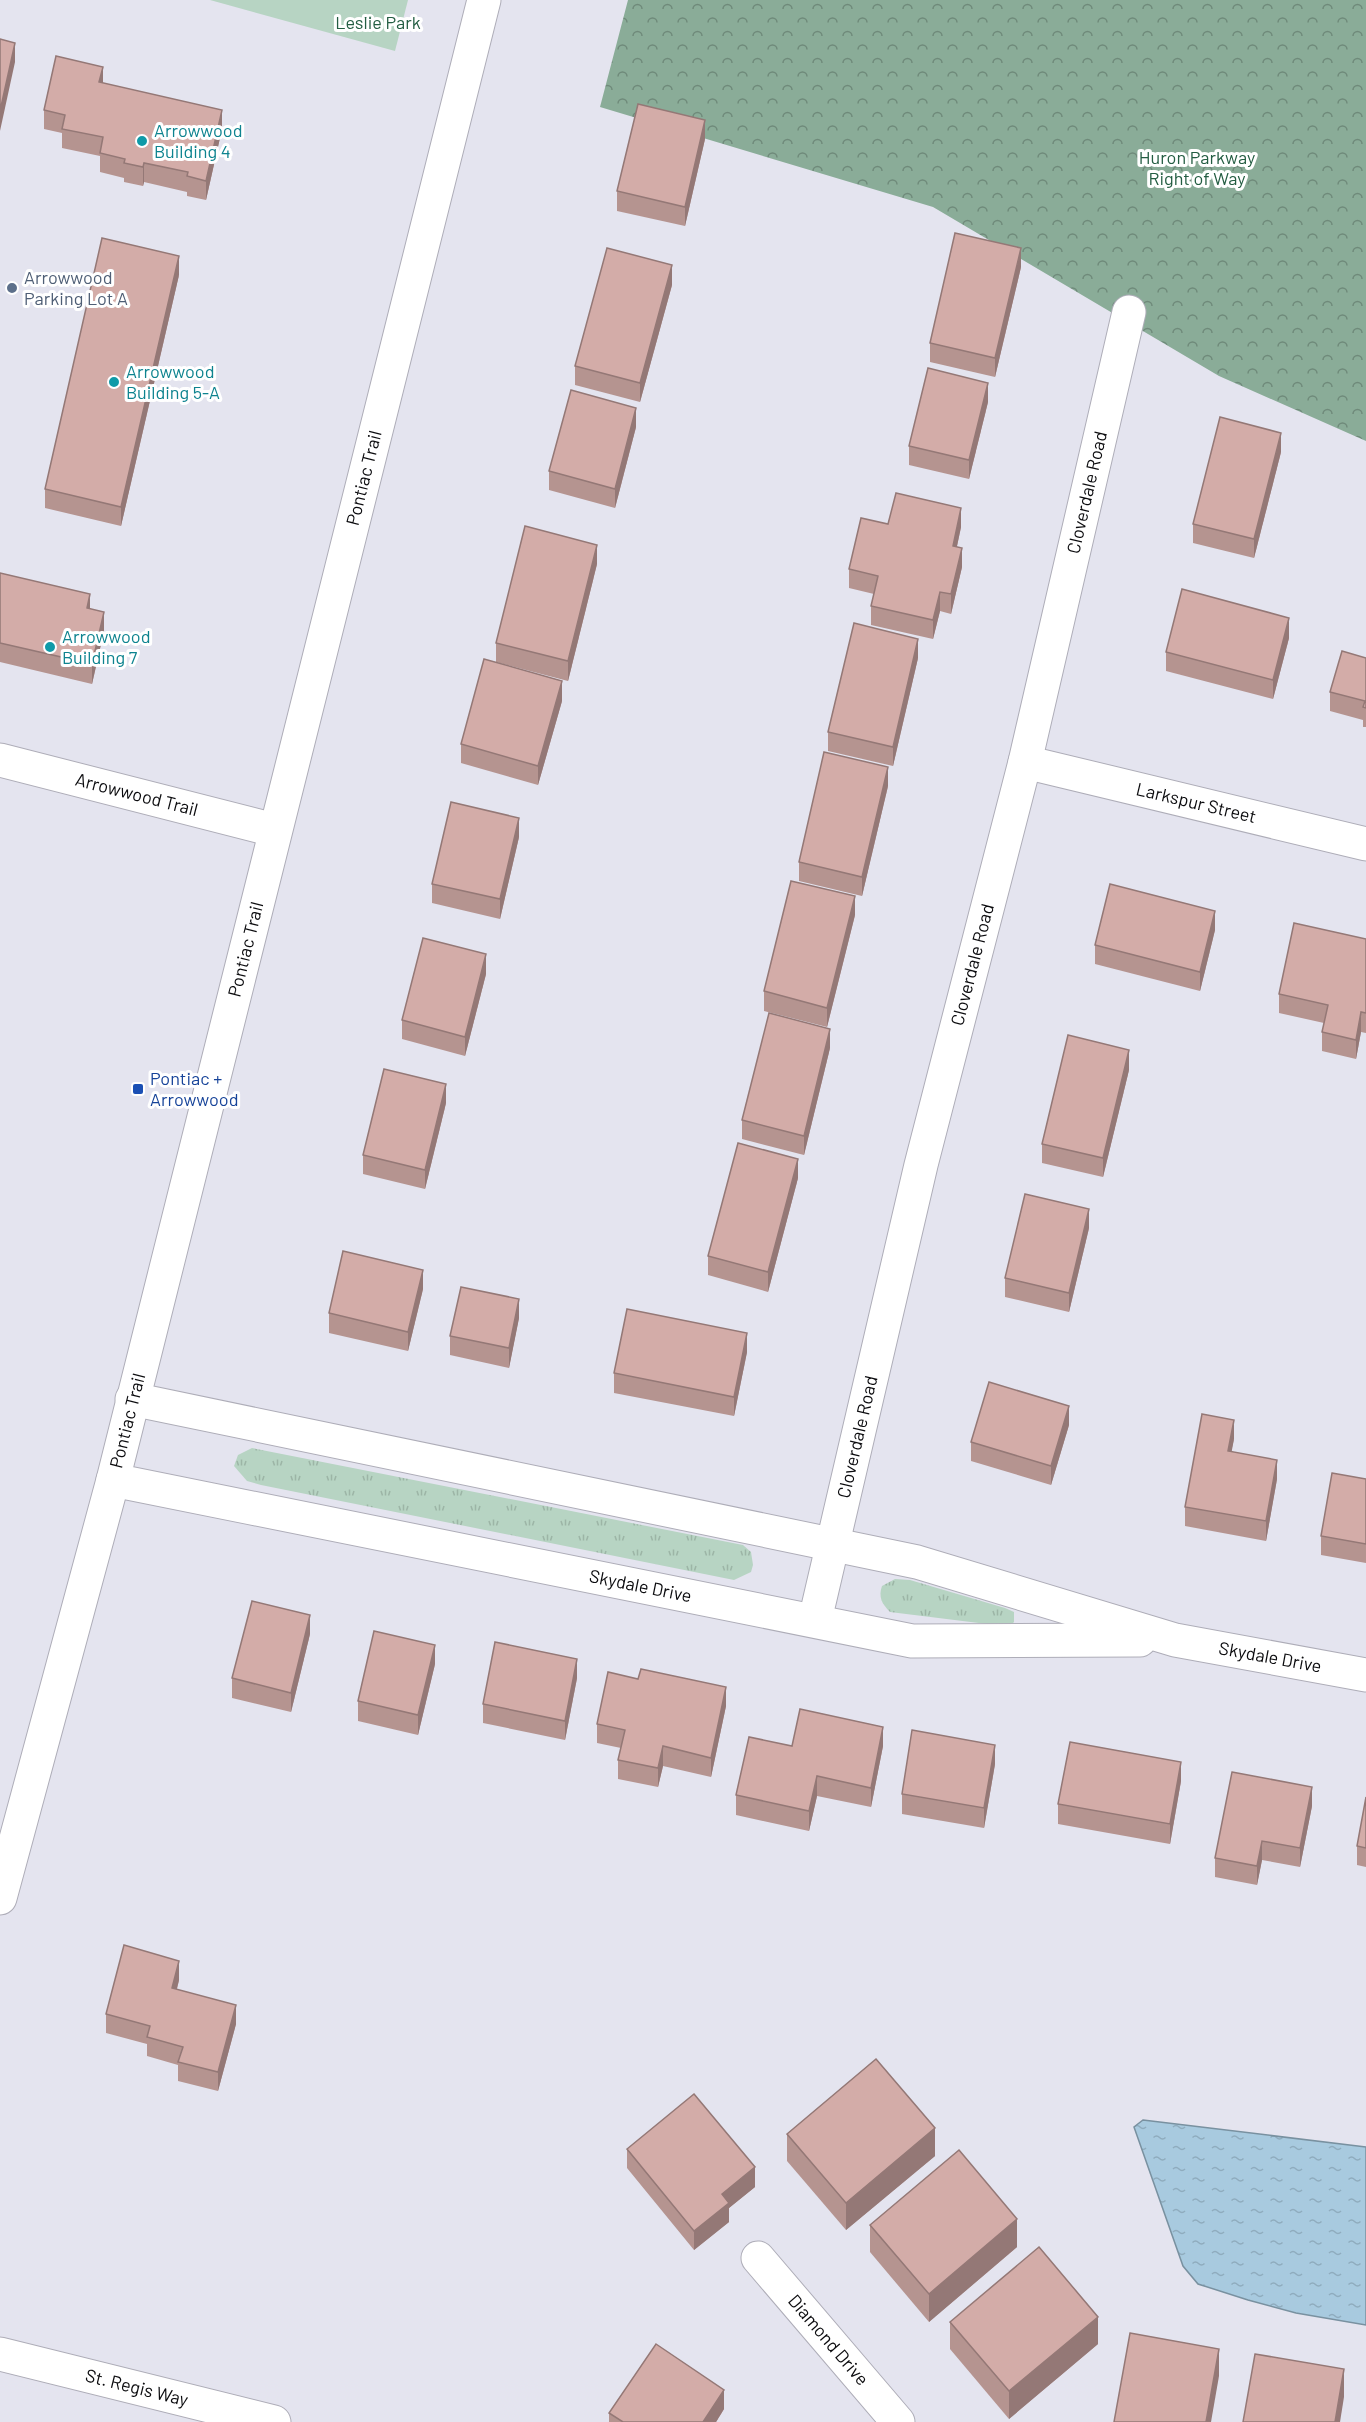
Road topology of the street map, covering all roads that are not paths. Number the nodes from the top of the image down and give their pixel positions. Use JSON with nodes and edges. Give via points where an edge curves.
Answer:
{"nodes":[{"id":1,"x":484,"y":0,"type":"edge"},
{"id":2,"x":1129,"y":312,"type":"dead end"},
{"id":3,"x":0,"y":760,"type":"edge"},
{"id":4,"x":1025,"y":762,"type":"junction"},
{"id":5,"x":274,"y":830,"type":"junction"},
{"id":6,"x":1366,"y":844,"type":"edge"},
{"id":7,"x":132,"y":1399,"type":"junction"},
{"id":8,"x":112,"y":1480,"type":"junction"},
{"id":9,"x":832,"y":1543,"type":"junction"},
{"id":10,"x":815,"y":1620,"type":"junction"},
{"id":11,"x":1175,"y":1640,"type":"junction"},
{"id":12,"x":1366,"y":1675,"type":"edge"},
{"id":13,"x":0,"y":1898,"type":"edge"},
{"id":14,"x":758,"y":2258,"type":"dead end"},
{"id":15,"x":0,"y":2354,"type":"edge"},
{"id":16,"x":274,"y":2422,"type":"edge"},
{"id":17,"x":898,"y":2422,"type":"edge"}],
"edges":[{"from":1,"to":5,"type":"street","name":"Pontiac Trail"},
{"from":2,"to":4,"type":"street","name":"Cloverdale Road"},
{"from":3,"to":5,"type":"street","name":"Arrowwood Trail"},
{"from":4,"to":6,"type":"street","name":"Larkspur Street"},
{"from":4,"to":9,"type":"street","name":"Cloverdale Road","via":[[921,1165]]},
{"from":5,"to":7,"type":"street","name":"Pontiac Trail"},
{"from":7,"to":8,"type":"street","name":"Pontiac Trail"},
{"from":7,"to":9,"type":"street","name":"Skydale Drive"},
{"from":8,"to":10,"type":"street","name":"Skydale Drive"},
{"from":8,"to":13,"type":"street","name":"Pontiac Trail"},
{"from":9,"to":10,"type":"street","name":"Cloverdale Road"},
{"from":9,"to":11,"type":"street","name":"Skydale Drive","via":[[917,1562]]},
{"from":10,"to":11,"type":"street","name":"Skydale Drive","via":[[912,1641]]},
{"from":11,"to":12,"type":"street","name":"Skydale Drive"},
{"from":14,"to":17,"type":"street","name":"Diamond Drive"},
{"from":15,"to":16,"type":"street","name":"St. Regis Way"}]}
